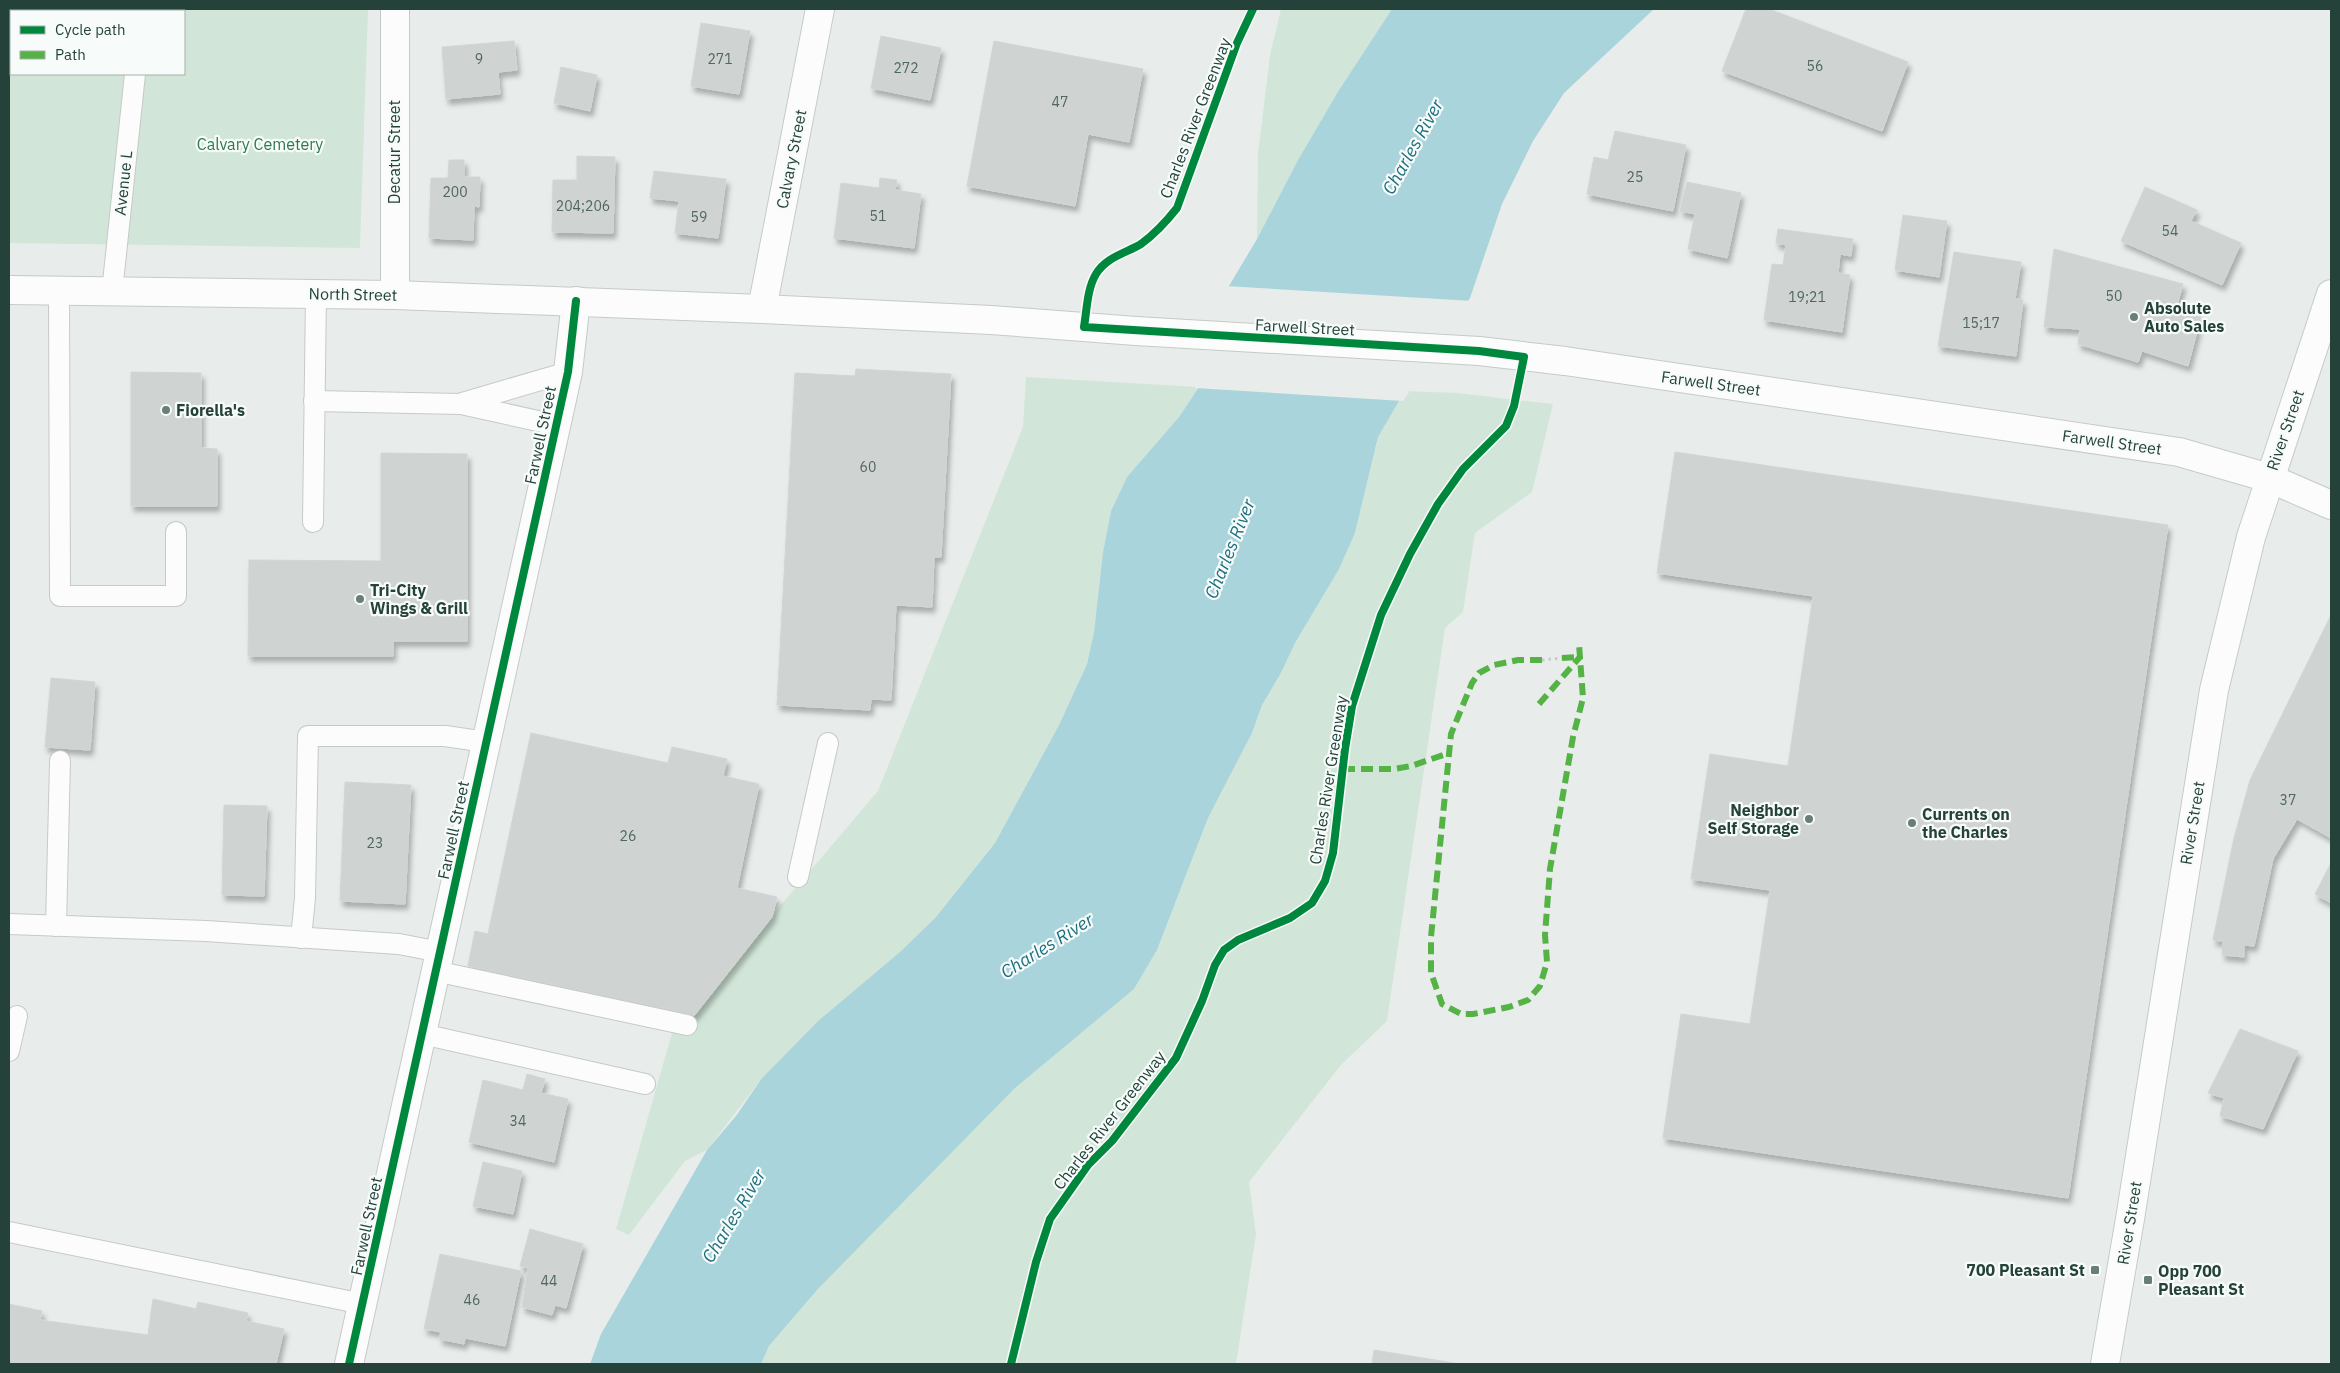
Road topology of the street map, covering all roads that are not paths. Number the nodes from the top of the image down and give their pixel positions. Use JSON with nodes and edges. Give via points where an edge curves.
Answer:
{"nodes":[{"id":1,"x":395,"y":9,"type":"edge"},
{"id":2,"x":820,"y":9,"type":"edge"},
{"id":3,"x":135,"y":75,"type":"edge"},
{"id":4,"x":9,"y":290,"type":"edge"},
{"id":5,"x":59,"y":291,"type":"junction"},
{"id":6,"x":112,"y":292,"type":"junction"},
{"id":7,"x":316,"y":294,"type":"junction"},
{"id":8,"x":2331,"y":294,"type":"edge"},
{"id":9,"x":394,"y":295,"type":"junction"},
{"id":10,"x":576,"y":301,"type":"junction"},
{"id":11,"x":698,"y":306,"type":"joint"},
{"id":12,"x":762,"y":309,"type":"junction"},
{"id":13,"x":568,"y":372,"type":"junction"},
{"id":14,"x":314,"y":401,"type":"junction"},
{"id":15,"x":461,"y":404,"type":"junction"},
{"id":16,"x":556,"y":425,"type":"junction"},
{"id":17,"x":2269,"y":478,"type":"junction"},
{"id":18,"x":2331,"y":505,"type":"edge"},
{"id":19,"x":313,"y":522,"type":"dead end"},
{"id":20,"x":176,"y":532,"type":"dead end"},
{"id":21,"x":486,"y":742,"type":"junction"},
{"id":22,"x":828,"y":743,"type":"dead end"},
{"id":23,"x":60,"y":760,"type":"dead end"},
{"id":24,"x":798,"y":877,"type":"dead end"},
{"id":25,"x":9,"y":924,"type":"edge"},
{"id":26,"x":56,"y":926,"type":"junction"},
{"id":27,"x":301,"y":938,"type":"junction"},
{"id":28,"x":438,"y":961,"type":"junction"},
{"id":29,"x":17,"y":1016,"type":"dead end"},
{"id":30,"x":687,"y":1025,"type":"dead end"},
{"id":31,"x":422,"y":1034,"type":"junction"},
{"id":32,"x":9,"y":1051,"type":"edge"},
{"id":33,"x":645,"y":1084,"type":"dead end"},
{"id":34,"x":9,"y":1232,"type":"edge"},
{"id":35,"x":362,"y":1304,"type":"junction"},
{"id":36,"x":349,"y":1364,"type":"edge"},
{"id":37,"x":2105,"y":1364,"type":"edge"}],
"edges":[{"from":1,"to":9,"type":"street","name":"Decatur Street"},
{"from":2,"to":12,"type":"street","name":"Calvary Street"},
{"from":3,"to":6,"type":"lane","name":"Avenue L"},
{"from":4,"to":5,"type":"street","name":"North Street"},
{"from":5,"to":6,"type":"street","name":"North Street"},
{"from":5,"to":20,"type":"lane","via":[[60,596],[176,596]]},
{"from":6,"to":7,"type":"street","name":"North Street"},
{"from":7,"to":9,"type":"street","name":"North Street"},
{"from":7,"to":14,"type":"lane"},
{"from":8,"to":17,"type":"street","name":"River Street"},
{"from":9,"to":10,"type":"street","name":"North Street"},
{"from":10,"to":11,"type":"street","name":"North Street"},
{"from":10,"to":13,"type":"street","name":"Farwell Street"},
{"from":11,"to":12,"type":"street","name":"Farwell Street"},
{"from":12,"to":17,"type":"street","name":"Farwell Street","via":[[1479,351],[2157,448]]},
{"from":13,"to":15,"type":"lane"},
{"from":13,"to":16,"type":"street","name":"Farwell Street"},
{"from":14,"to":15,"type":"lane"},
{"from":14,"to":19,"type":"lane"},
{"from":15,"to":16,"type":"lane"},
{"from":16,"to":21,"type":"street","name":"Farwell Street"},
{"from":17,"to":18,"type":"street","name":"Farwell Street"},
{"from":17,"to":37,"type":"street","name":"River Street","via":[[2244,564],[2214,690]]},
{"from":21,"to":27,"type":"lane","via":[[445,736],[308,736],[305,898]]},
{"from":21,"to":28,"type":"street","name":"Farwell Street"},
{"from":22,"to":24,"type":"lane"},
{"from":23,"to":26,"type":"lane"},
{"from":25,"to":26,"type":"lane"},
{"from":26,"to":27,"type":"lane"},
{"from":27,"to":28,"type":"lane","via":[[399,944]]},
{"from":28,"to":30,"type":"lane"},
{"from":28,"to":31,"type":"street","name":"Farwell Street"},
{"from":29,"to":32,"type":"lane"},
{"from":31,"to":33,"type":"lane"},
{"from":31,"to":35,"type":"street","name":"Farwell Street"},
{"from":34,"to":35,"type":"lane"},
{"from":35,"to":36,"type":"street","name":"Farwell Street"}]}
